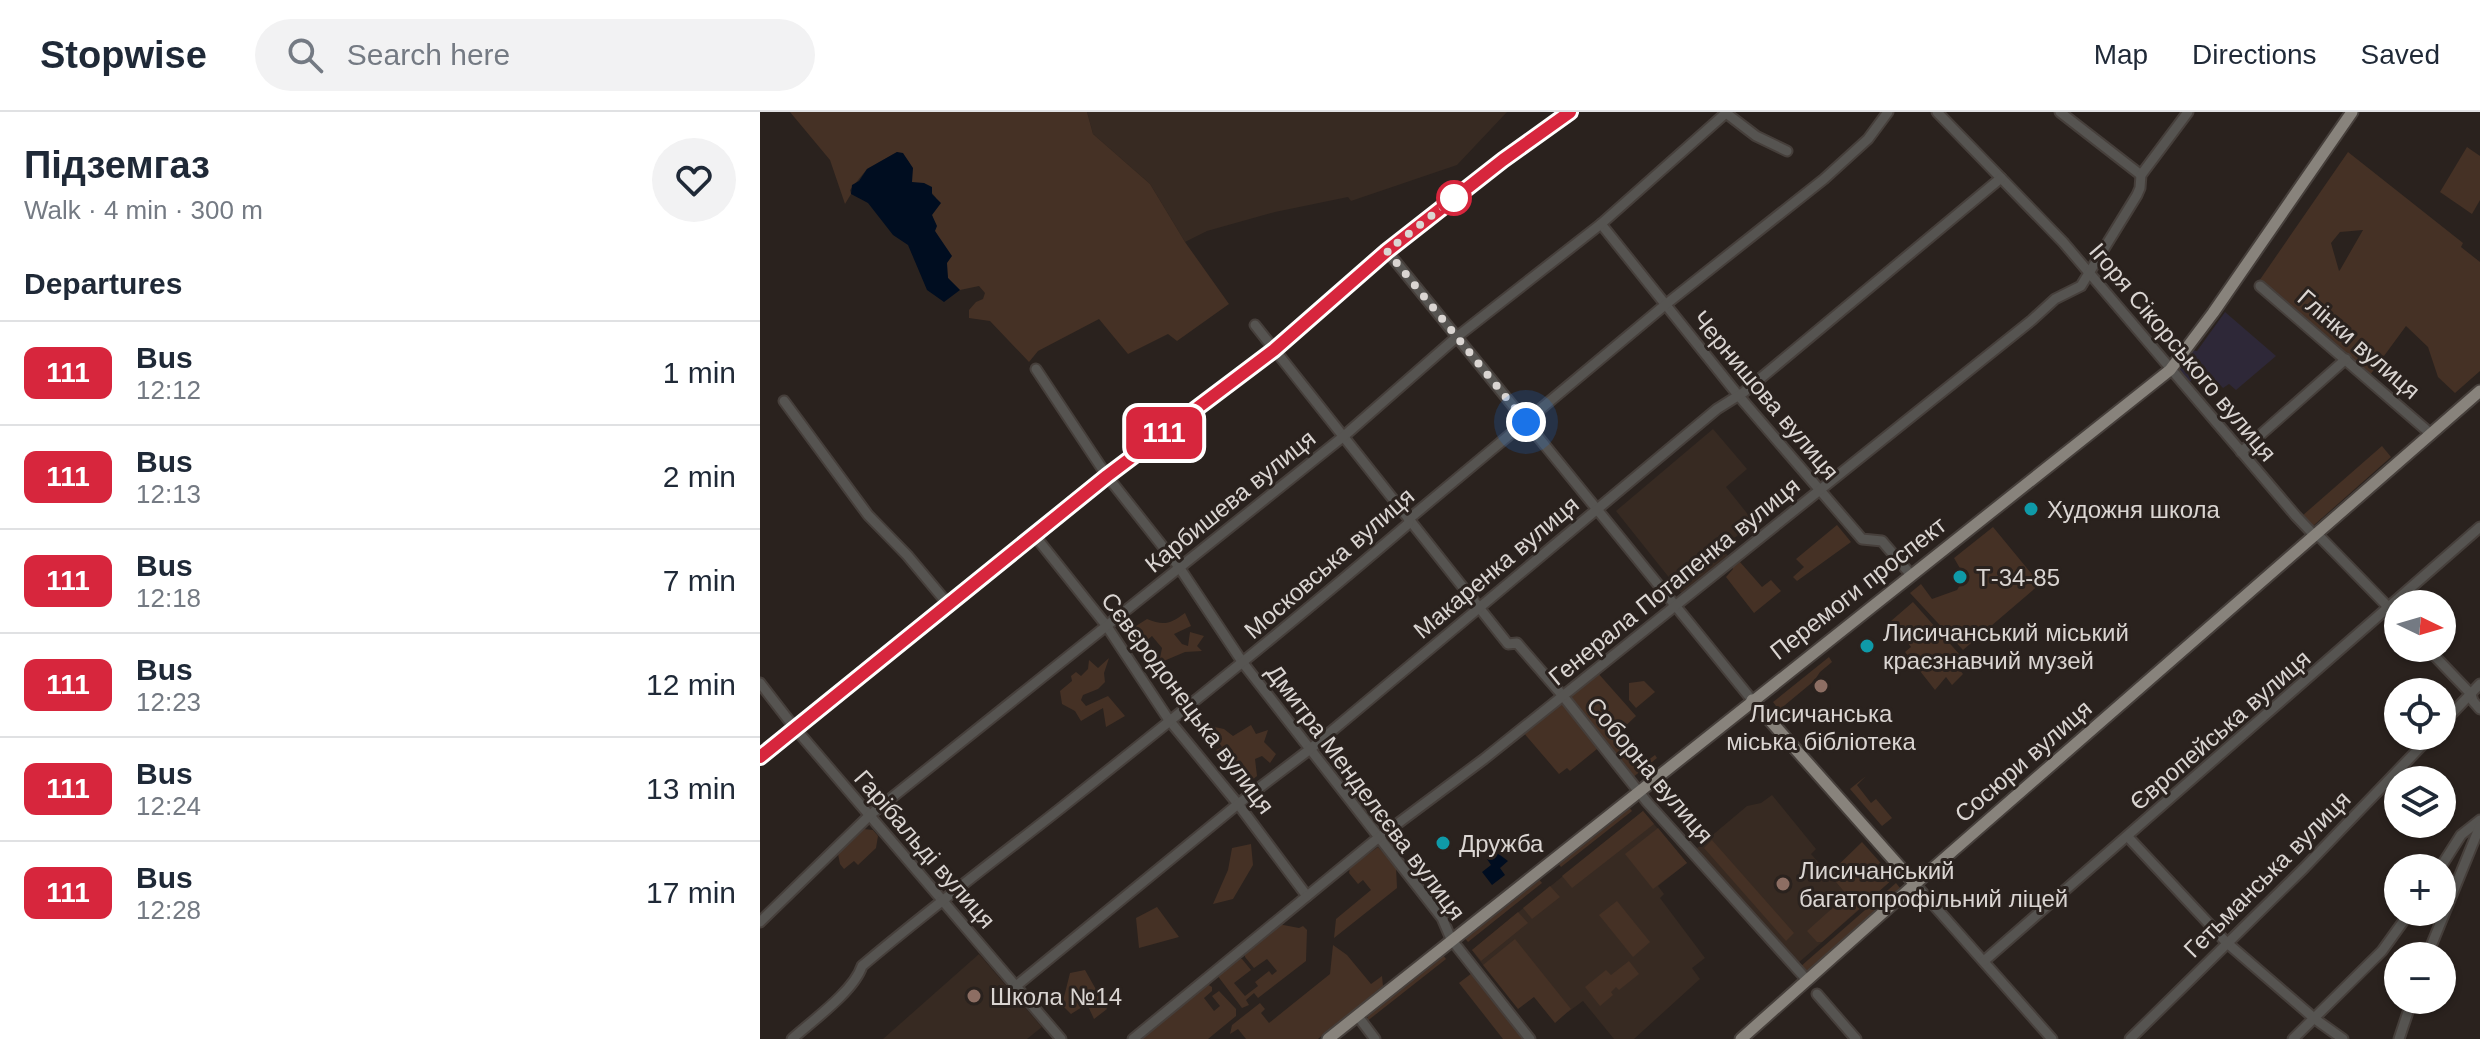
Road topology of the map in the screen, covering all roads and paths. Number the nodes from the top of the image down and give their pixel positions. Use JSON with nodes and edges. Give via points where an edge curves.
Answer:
{"nodes":[{"id":1,"x":1570,"y":112,"type":"edge"},
{"id":2,"x":1888,"y":112,"type":"edge"},
{"id":3,"x":1937,"y":112,"type":"edge"},
{"id":4,"x":2060,"y":112,"type":"edge"},
{"id":5,"x":2188,"y":112,"type":"edge"},
{"id":6,"x":2352,"y":112,"type":"edge"},
{"id":7,"x":1726,"y":113,"type":"edge"},
{"id":8,"x":2081,"y":113,"type":"edge"},
{"id":9,"x":2081,"y":128,"type":"junction"},
{"id":10,"x":1787,"y":151,"type":"dead end"},
{"id":11,"x":2141,"y":175,"type":"junction"},
{"id":12,"x":2001,"y":178,"type":"junction"},
{"id":13,"x":1601,"y":224,"type":"junction"},
{"id":14,"x":1387,"y":251,"type":"junction"},
{"id":15,"x":2088,"y":272,"type":"junction"},
{"id":16,"x":2260,"y":286,"type":"dead end"},
{"id":17,"x":1665,"y":305,"type":"junction"},
{"id":18,"x":1255,"y":325,"type":"dead end"},
{"id":19,"x":1458,"y":336,"type":"junction"},
{"id":20,"x":1274,"y":350,"type":"junction"},
{"id":21,"x":2346,"y":359,"type":"junction"},
{"id":22,"x":1036,"y":369,"type":"dead end"},
{"id":23,"x":2170,"y":370,"type":"junction"},
{"id":24,"x":2480,"y":391,"type":"edge"},
{"id":25,"x":1738,"y":395,"type":"junction"},
{"id":26,"x":784,"y":401,"type":"dead end"},
{"id":27,"x":1526,"y":422,"type":"junction"},
{"id":28,"x":2431,"y":434,"type":"junction"},
{"id":29,"x":1344,"y":436,"type":"junction"},
{"id":30,"x":2241,"y":452,"type":"junction"},
{"id":31,"x":1107,"y":476,"type":"junction"},
{"id":32,"x":1820,"y":490,"type":"junction"},
{"id":33,"x":1595,"y":510,"type":"junction"},
{"id":34,"x":1410,"y":518,"type":"junction"},
{"id":35,"x":2480,"y":527,"type":"edge"},
{"id":36,"x":2314,"y":535,"type":"junction"},
{"id":37,"x":1035,"y":536,"type":"junction"},
{"id":38,"x":1179,"y":567,"type":"junction"},
{"id":39,"x":1911,"y":575,"type":"junction"},
{"id":40,"x":2410,"y":590,"type":"edge"},
{"id":41,"x":2384,"y":602,"type":"edge"},
{"id":42,"x":948,"y":604,"type":"junction"},
{"id":43,"x":1677,"y":606,"type":"junction"},
{"id":44,"x":1479,"y":609,"type":"junction"},
{"id":45,"x":2384,"y":613,"type":"edge"},
{"id":46,"x":1106,"y":625,"type":"junction"},
{"id":47,"x":2440,"y":662,"type":"edge"},
{"id":48,"x":1243,"y":663,"type":"junction"},
{"id":49,"x":760,"y":683,"type":"edge"},
{"id":50,"x":2480,"y":684,"type":"edge"},
{"id":51,"x":2471,"y":694,"type":"junction"},
{"id":52,"x":1563,"y":696,"type":"junction"},
{"id":53,"x":1752,"y":700,"type":"junction"},
{"id":54,"x":2480,"y":709,"type":"edge"},
{"id":55,"x":2456,"y":710,"type":"edge"},
{"id":56,"x":1169,"y":720,"type":"junction"},
{"id":57,"x":794,"y":727,"type":"junction"},
{"id":58,"x":1309,"y":750,"type":"junction"},
{"id":59,"x":2418,"y":750,"type":"edge"},
{"id":60,"x":760,"y":757,"type":"edge"},
{"id":61,"x":1639,"y":790,"type":"junction"},
{"id":62,"x":1238,"y":804,"type":"junction"},
{"id":63,"x":870,"y":815,"type":"junction"},
{"id":64,"x":2480,"y":820,"type":"edge"},
{"id":65,"x":2480,"y":826,"type":"edge"},
{"id":66,"x":2128,"y":837,"type":"junction"},
{"id":67,"x":1379,"y":838,"type":"junction"},
{"id":68,"x":2449,"y":854,"type":"edge"},
{"id":69,"x":1915,"y":884,"type":"junction"},
{"id":70,"x":1307,"y":896,"type":"junction"},
{"id":71,"x":942,"y":900,"type":"junction"},
{"id":72,"x":760,"y":922,"type":"edge"},
{"id":73,"x":2400,"y":926,"type":"edge"},
{"id":74,"x":1451,"y":939,"type":"junction"},
{"id":75,"x":2226,"y":942,"type":"junction"},
{"id":76,"x":2433,"y":942,"type":"edge"},
{"id":77,"x":1984,"y":961,"type":"junction"},
{"id":78,"x":1807,"y":980,"type":"junction"},
{"id":79,"x":1016,"y":986,"type":"junction"},
{"id":80,"x":1817,"y":994,"type":"dead end"},
{"id":81,"x":2407,"y":1014,"type":"edge"},
{"id":82,"x":1357,"y":1015,"type":"junction"},
{"id":83,"x":2315,"y":1019,"type":"junction"},
{"id":84,"x":792,"y":1039,"type":"edge"},
{"id":85,"x":1061,"y":1039,"type":"edge"},
{"id":86,"x":1133,"y":1039,"type":"edge"},
{"id":87,"x":1328,"y":1039,"type":"edge"},
{"id":88,"x":1375,"y":1039,"type":"edge"},
{"id":89,"x":1530,"y":1039,"type":"edge"},
{"id":90,"x":1741,"y":1039,"type":"edge"},
{"id":91,"x":1856,"y":1039,"type":"edge"},
{"id":92,"x":2052,"y":1039,"type":"edge"},
{"id":93,"x":2130,"y":1039,"type":"edge"},
{"id":94,"x":2293,"y":1039,"type":"edge"},
{"id":95,"x":2343,"y":1039,"type":"edge"},
{"id":96,"x":2399,"y":1039,"type":"edge"}],
"edges":[{"from":1,"to":14,"type":"street"},
{"from":2,"to":17,"type":"street","name":"Московська вулиця","via":[[1868,139],[1824,179]]},
{"from":3,"to":12,"type":"street","name":"Ігоря Сікорського вулиця"},
{"from":4,"to":9,"type":"street"},
{"from":5,"to":11,"type":"street","name":"Генерала Потапенка вулиця"},
{"from":6,"to":23,"type":"main road","name":"Перемоги проспект"},
{"from":7,"to":10,"type":"street"},
{"from":7,"to":13,"type":"street","name":"Карбишева вулиця"},
{"from":8,"to":9,"type":"street"},
{"from":9,"to":11,"type":"street"},
{"from":11,"to":15,"type":"street","name":"Генерала Потапенка вулиця","via":[[2140,188]]},
{"from":12,"to":15,"type":"street","name":"Ігоря Сікорського вулиця"},
{"from":12,"to":25,"type":"street","name":"Макаренка вулиця"},
{"from":13,"to":17,"type":"street","name":"Чернишова вулиця"},
{"from":13,"to":19,"type":"street","name":"Карбишева вулиця"},
{"from":14,"to":19,"type":"street"},
{"from":14,"to":20,"type":"street"},
{"from":15,"to":23,"type":"street","name":"Ігоря Сікорського вулиця"},
{"from":15,"to":32,"type":"street","name":"Генерала Потапенка вулиця","via":[[2081,286],[2043,307]]},
{"from":16,"to":21,"type":"street","name":"Глінки вулиця"},
{"from":17,"to":25,"type":"street","name":"Чернишова вулиця"},
{"from":17,"to":27,"type":"street","name":"Московська вулиця"},
{"from":18,"to":20,"type":"street","name":"Соборна вулиця"},
{"from":19,"to":27,"type":"street"},
{"from":19,"to":29,"type":"street","name":"Карбишева вулиця"},
{"from":20,"to":29,"type":"street","name":"Соборна вулиця"},
{"from":20,"to":31,"type":"street"},
{"from":21,"to":28,"type":"street","name":"Глінки вулиця"},
{"from":21,"to":30,"type":"street"},
{"from":22,"to":31,"type":"street","name":"Дмитра Менделєєва вулиця"},
{"from":23,"to":30,"type":"street","name":"Ігоря Сікорського вулиця"},
{"from":23,"to":39,"type":"main road","name":"Перемоги проспект"},
{"from":24,"to":28,"type":"main road","name":"Сосюри вулиця"},
{"from":25,"to":32,"type":"street","name":"Чернишова вулиця"},
{"from":25,"to":33,"type":"street","name":"Макаренка вулиця"},
{"from":26,"to":42,"type":"street","via":[[868,515]]},
{"from":27,"to":33,"type":"street"},
{"from":27,"to":34,"type":"street","name":"Московська вулиця"},
{"from":28,"to":36,"type":"main road","name":"Сосюри вулиця"},
{"from":29,"to":34,"type":"street","name":"Соборна вулиця"},
{"from":29,"to":38,"type":"street","name":"Карбишева вулиця"},
{"from":30,"to":36,"type":"street","name":"Ігоря Сікорського вулиця"},
{"from":31,"to":37,"type":"street"},
{"from":31,"to":38,"type":"street","name":"Дмитра Менделєєва вулиця"},
{"from":32,"to":39,"type":"street","name":"Чернишова вулиця","via":[[1862,539],[1882,541]]},
{"from":32,"to":43,"type":"street","name":"Генерала Потапенка вулиця"},
{"from":33,"to":43,"type":"street"},
{"from":33,"to":44,"type":"street","name":"Макаренка вулиця"},
{"from":34,"to":44,"type":"street","name":"Соборна вулиця"},
{"from":34,"to":48,"type":"street","name":"Московська вулиця"},
{"from":35,"to":40,"type":"street","name":"Європейська вулиця"},
{"from":36,"to":41,"type":"street","name":"Ігоря Сікорського вулиця"},
{"from":36,"to":69,"type":"main road","name":"Сосюри вулиця"},
{"from":37,"to":42,"type":"street"},
{"from":37,"to":46,"type":"street","name":"Сєвєродонецька вулиця"},
{"from":38,"to":46,"type":"street","name":"Карбишева вулиця"},
{"from":38,"to":48,"type":"street","name":"Дмитра Менделєєва вулиця"},
{"from":39,"to":53,"type":"main road","name":"Перемоги проспект"},
{"from":42,"to":57,"type":"street"},
{"from":43,"to":52,"type":"street","name":"Генерала Потапенка вулиця"},
{"from":43,"to":53,"type":"street"},
{"from":44,"to":52,"type":"street","name":"Соборна вулиця"},
{"from":44,"to":58,"type":"street","name":"Макаренка вулиця"},
{"from":45,"to":66,"type":"street","name":"Європейська вулиця"},
{"from":46,"to":56,"type":"street","name":"Сєвєродонецька вулиця"},
{"from":46,"to":63,"type":"street","name":"Карбишева вулиця"},
{"from":47,"to":51,"type":"street"},
{"from":48,"to":56,"type":"street","name":"Московська вулиця"},
{"from":48,"to":58,"type":"street","name":"Дмитра Менделєєва вулиця"},
{"from":49,"to":57,"type":"street","name":"Гарібальді вулиця"},
{"from":50,"to":51,"type":"street"},
{"from":51,"to":54,"type":"street"},
{"from":51,"to":55,"type":"street"},
{"from":52,"to":61,"type":"street","name":"Соборна вулиця"},
{"from":52,"to":67,"type":"street","name":"Генерала Потапенка вулиця"},
{"from":53,"to":61,"type":"main road","name":"Перемоги проспект"},
{"from":53,"to":69,"type":"main road"},
{"from":56,"to":62,"type":"street","name":"Сєвєродонецька вулиця"},
{"from":56,"to":71,"type":"street","name":"Московська вулиця"},
{"from":57,"to":60,"type":"street"},
{"from":57,"to":63,"type":"street","name":"Гарібальді вулиця"},
{"from":58,"to":62,"type":"street","name":"Макаренка вулиця"},
{"from":58,"to":67,"type":"street","name":"Дмитра Менделєєва вулиця"},
{"from":59,"to":75,"type":"street","name":"Гетьманська вулиця"},
{"from":61,"to":74,"type":"main road","name":"Перемоги проспект"},
{"from":61,"to":78,"type":"street","name":"Соборна вулиця"},
{"from":62,"to":70,"type":"street","name":"Сєвєродонецька вулиця"},
{"from":62,"to":79,"type":"street","name":"Макаренка вулиця"},
{"from":63,"to":71,"type":"street","name":"Гарібальді вулиця"},
{"from":63,"to":72,"type":"street","name":"Карбишева вулиця"},
{"from":64,"to":68,"type":"street"},
{"from":65,"to":76,"type":"street"},
{"from":66,"to":75,"type":"street"},
{"from":66,"to":77,"type":"street","name":"Європейська вулиця"},
{"from":67,"to":70,"type":"street","name":"Генерала Потапенка вулиця"},
{"from":67,"to":74,"type":"street","name":"Дмитра Менделєєва вулиця","via":[[1445,922]]},
{"from":69,"to":77,"type":"street"},
{"from":69,"to":78,"type":"main road","name":"Сосюри вулиця"},
{"from":70,"to":86,"type":"street","name":"Генерала Потапенка вулиця"},
{"from":71,"to":79,"type":"street","name":"Гарібальді вулиця"},
{"from":71,"to":84,"type":"street","name":"Московська вулиця","via":[[862,966],[850,986]]},
{"from":73,"to":83,"type":"street"},
{"from":74,"to":82,"type":"main road","name":"Перемоги проспект"},
{"from":74,"to":89,"type":"street","name":"Дмитра Менделєєва вулиця"},
{"from":75,"to":83,"type":"street"},
{"from":75,"to":93,"type":"street","name":"Гетьманська вулиця"},
{"from":77,"to":92,"type":"street"},
{"from":78,"to":90,"type":"main road","name":"Сосюри вулиця"},
{"from":79,"to":85,"type":"street","name":"Гарібальді вулиця"},
{"from":80,"to":91,"type":"street"},
{"from":81,"to":96,"type":"street"},
{"from":82,"to":87,"type":"main road","name":"Перемоги проспект"},
{"from":82,"to":88,"type":"street"},
{"from":83,"to":94,"type":"street"},
{"from":83,"to":95,"type":"street"}]}
